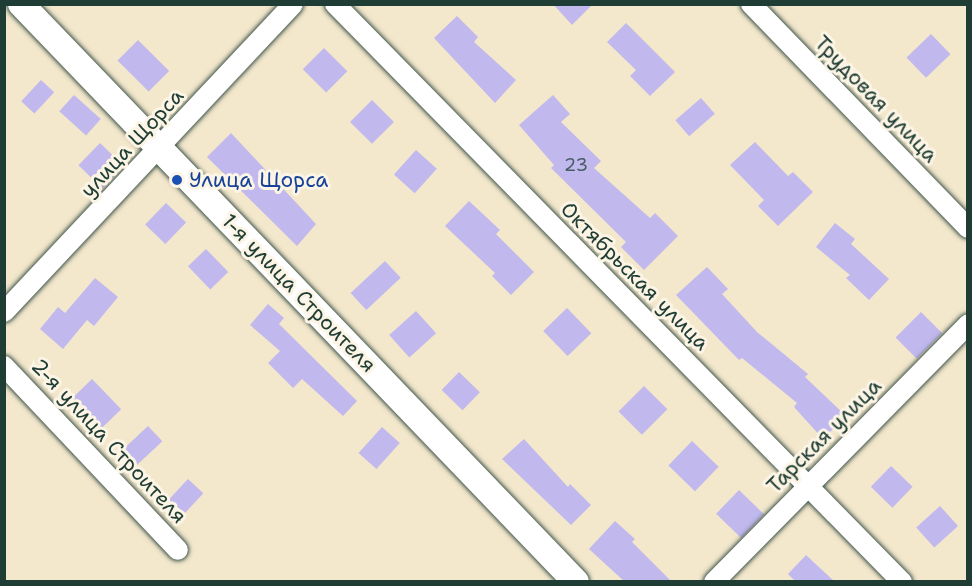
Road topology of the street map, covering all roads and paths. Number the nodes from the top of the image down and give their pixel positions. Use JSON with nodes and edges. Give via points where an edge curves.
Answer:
{"nodes":[{"id":1,"x":21,"y":4,"type":"edge"},
{"id":2,"x":293,"y":4,"type":"edge"},
{"id":3,"x":335,"y":4,"type":"edge"},
{"id":4,"x":751,"y":4,"type":"edge"},
{"id":5,"x":161,"y":148,"type":"junction"},
{"id":6,"x":968,"y":228,"type":"edge"},
{"id":7,"x":4,"y":312,"type":"edge"},
{"id":8,"x":968,"y":324,"type":"edge"},
{"id":9,"x":4,"y":366,"type":"edge"},
{"id":10,"x":808,"y":486,"type":"junction"},
{"id":11,"x":178,"y":550,"type":"dead end"},
{"id":12,"x":576,"y":582,"type":"edge"},
{"id":13,"x":714,"y":582,"type":"edge"},
{"id":14,"x":902,"y":582,"type":"edge"}],
"edges":[{"from":1,"to":5,"type":"street","name":"1-я улица Строителя"},
{"from":2,"to":5,"type":"street","name":"улица Щорса"},
{"from":3,"to":10,"type":"street","name":"Октябрьская улица"},
{"from":4,"to":6,"type":"street","name":"Трудовая улица"},
{"from":5,"to":7,"type":"street","name":"улица Щорса"},
{"from":5,"to":12,"type":"street","name":"1-я улица Строителя"},
{"from":8,"to":10,"type":"street","name":"Тарская улица"},
{"from":9,"to":11,"type":"street","name":"2-я улица Строителя"},
{"from":10,"to":13,"type":"street","name":"Тарская улица"},
{"from":10,"to":14,"type":"street","name":"Октябрьская улица"}]}
